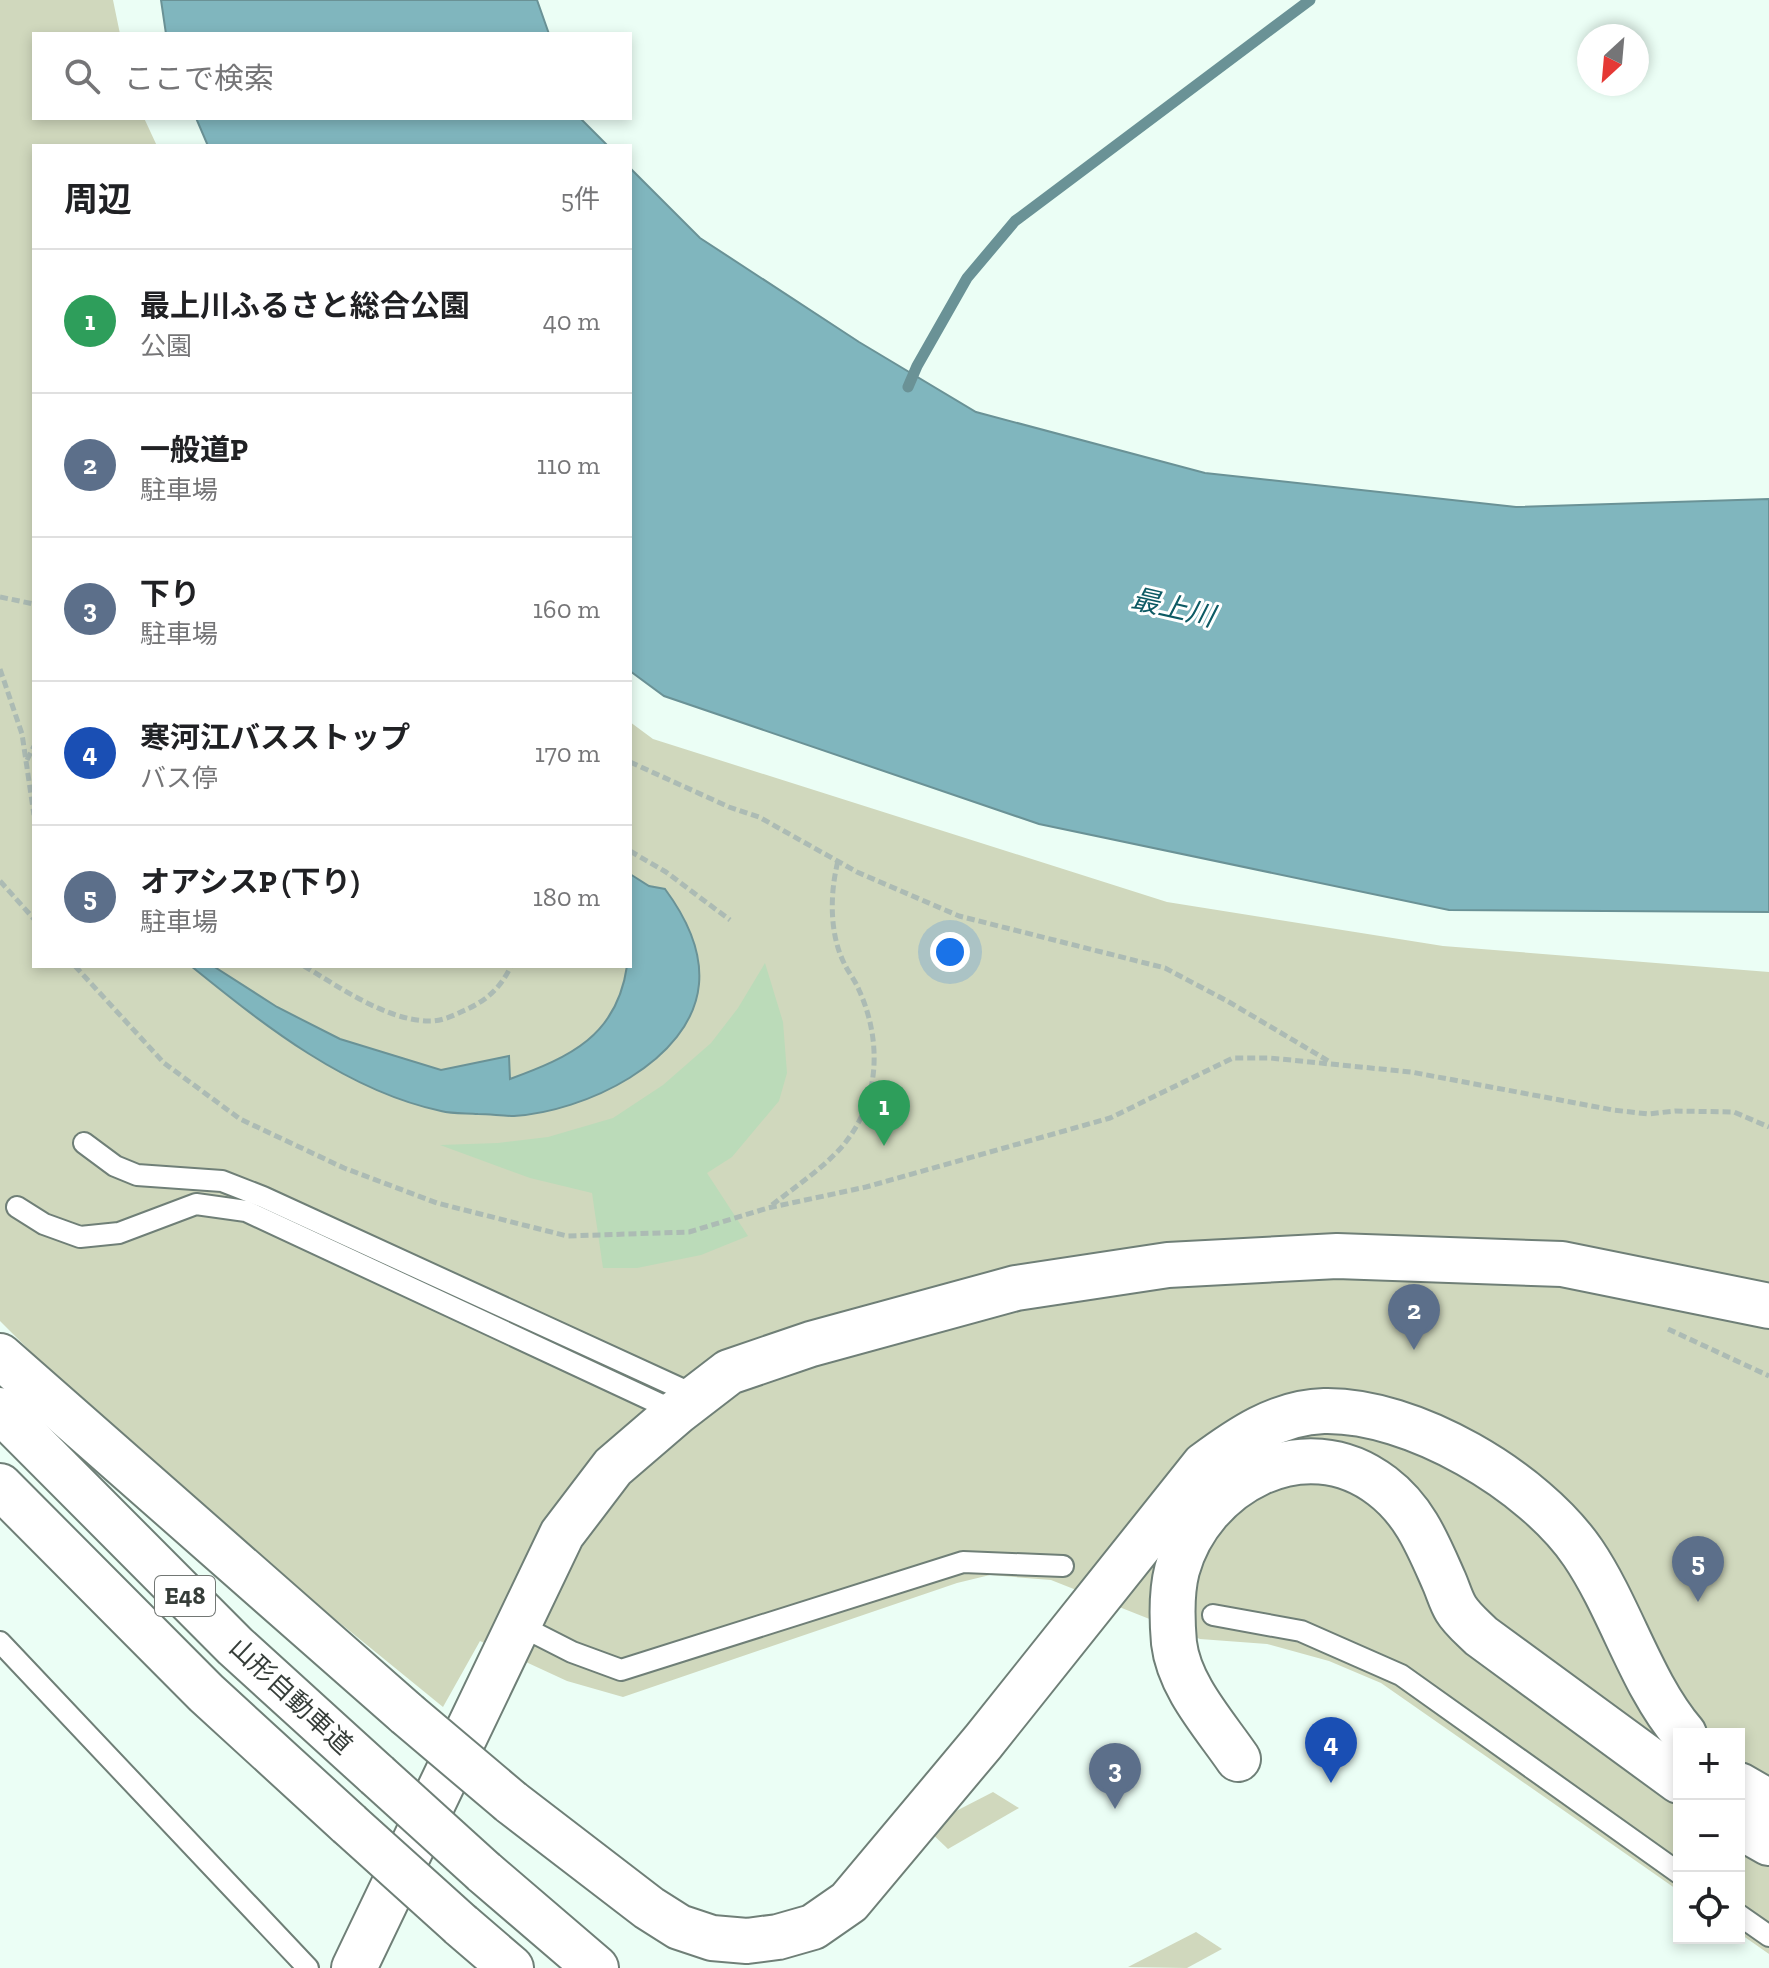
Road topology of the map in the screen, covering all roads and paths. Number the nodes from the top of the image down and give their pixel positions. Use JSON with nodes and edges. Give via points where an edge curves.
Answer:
{"nodes":[{"id":1,"x":0,"y":597,"type":"edge"},
{"id":2,"x":32,"y":604,"type":"edge"},
{"id":3,"x":0,"y":669,"type":"edge"},
{"id":4,"x":32,"y":750,"type":"edge"},
{"id":5,"x":26,"y":761,"type":"junction"},
{"id":6,"x":632,"y":763,"type":"edge"},
{"id":7,"x":32,"y":802,"type":"edge"},
{"id":8,"x":632,"y":852,"type":"edge"},
{"id":9,"x":838,"y":861,"type":"junction"},
{"id":10,"x":0,"y":881,"type":"edge"},
{"id":11,"x":32,"y":915,"type":"edge"},
{"id":12,"x":730,"y":920,"type":"dead end"},
{"id":13,"x":77,"y":968,"type":"edge"},
{"id":14,"x":307,"y":968,"type":"edge"},
{"id":15,"x":510,"y":968,"type":"edge"},
{"id":16,"x":1334,"y":1064,"type":"junction"},
{"id":17,"x":1769,"y":1127,"type":"edge"},
{"id":18,"x":84,"y":1143,"type":"dead end"},
{"id":19,"x":17,"y":1207,"type":"dead end"},
{"id":20,"x":768,"y":1208,"type":"junction"},
{"id":21,"x":1769,"y":1306,"type":"edge"},
{"id":22,"x":1664,"y":1328,"type":"dead end"},
{"id":23,"x":0,"y":1356,"type":"edge"},
{"id":24,"x":1769,"y":1376,"type":"edge"},
{"id":25,"x":687,"y":1404,"type":"junction"},
{"id":26,"x":0,"y":1410,"type":"edge"},
{"id":27,"x":0,"y":1486,"type":"edge"},
{"id":28,"x":1063,"y":1566,"type":"dead end"},
{"id":29,"x":1213,"y":1615,"type":"dead end"},
{"id":30,"x":517,"y":1624,"type":"junction"},
{"id":31,"x":0,"y":1642,"type":"edge"},
{"id":32,"x":1680,"y":1728,"type":"edge"},
{"id":33,"x":1238,"y":1759,"type":"dead end"},
{"id":34,"x":1673,"y":1777,"type":"edge"},
{"id":35,"x":1745,"y":1788,"type":"edge"},
{"id":36,"x":1769,"y":1802,"type":"edge"},
{"id":37,"x":1745,"y":1829,"type":"edge"},
{"id":38,"x":1769,"y":1843,"type":"edge"},
{"id":39,"x":1678,"y":1872,"type":"edge"},
{"id":40,"x":1745,"y":1919,"type":"edge"},
{"id":41,"x":461,"y":1925,"type":"junction"},
{"id":42,"x":1769,"y":1936,"type":"edge"},
{"id":43,"x":308,"y":1968,"type":"edge"},
{"id":44,"x":354,"y":1968,"type":"edge"},
{"id":45,"x":501,"y":1968,"type":"edge"},
{"id":46,"x":511,"y":1968,"type":"edge"},
{"id":47,"x":596,"y":1968,"type":"edge"}],
"edges":[{"from":1,"to":2,"type":"path"},
{"from":3,"to":5,"type":"path"},
{"from":4,"to":5,"type":"path"},
{"from":5,"to":7,"type":"path"},
{"from":6,"to":9,"type":"path","via":[[759,817]]},
{"from":8,"to":12,"type":"path"},
{"from":9,"to":16,"type":"path","via":[[959,916],[1165,968]]},
{"from":9,"to":20,"type":"path","via":[[831,886],[836,939],[870,1017],[876,1064],[872,1089],[841,1147]]},
{"from":10,"to":11,"type":"path"},
{"from":13,"to":20,"type":"path","via":[[164,1063],[240,1119],[344,1168],[437,1203],[567,1236],[689,1232]]},
{"from":14,"to":15,"type":"path","via":[[398,1016],[429,1022],[493,994]]},
{"from":16,"to":17,"type":"path","via":[[1411,1072],[1613,1110],[1734,1112]]},
{"from":16,"to":20,"type":"path","via":[[1233,1058],[1110,1118],[866,1187]]},
{"from":18,"to":25,"type":"lane","via":[[137,1175],[222,1181],[263,1197]]},
{"from":19,"to":25,"type":"lane","via":[[80,1237],[119,1233],[196,1204],[246,1211]]},
{"from":21,"to":25,"type":"main road","via":[[1562,1264],[1337,1256],[1168,1265],[1016,1288],[811,1344],[729,1372]]},
{"from":22,"to":24,"type":"path"},
{"from":23,"to":32,"type":"main road","bridge":true,"via":[[511,1802],[649,1908],[679,1927],[712,1938],[778,1937],[813,1927],[849,1902],[1204,1465],[1243,1436],[1284,1419],[1323,1411],[1362,1414],[1482,1461],[1519,1487],[1581,1550]]},
{"from":25,"to":30,"type":"main road","via":[[613,1467],[562,1534]]},
{"from":26,"to":47,"type":"main road","name":"山形自動車道","number":"E48","bridge":true,"via":[[235,1646]]},
{"from":27,"to":41,"type":"main road","number":"E48","bridge":true,"via":[[206,1693]]},
{"from":28,"to":30,"type":"lane","via":[[963,1562],[621,1670]]},
{"from":29,"to":39,"type":"lane","via":[[1301,1631],[1401,1675]]},
{"from":30,"to":44,"type":"main road"},
{"from":31,"to":43,"type":"lane"},
{"from":33,"to":34,"type":"main road","via":[[1187,1684],[1174,1647],[1177,1571],[1191,1536],[1243,1480],[1279,1464],[1313,1461],[1350,1467],[1381,1485],[1409,1510],[1456,1609],[1481,1636]]},
{"from":35,"to":36,"type":"main road"},
{"from":37,"to":38,"type":"main road"},
{"from":40,"to":42,"type":"lane"},
{"from":41,"to":45,"type":"main road"},
{"from":41,"to":46,"type":"main road","number":"E48"}]}
